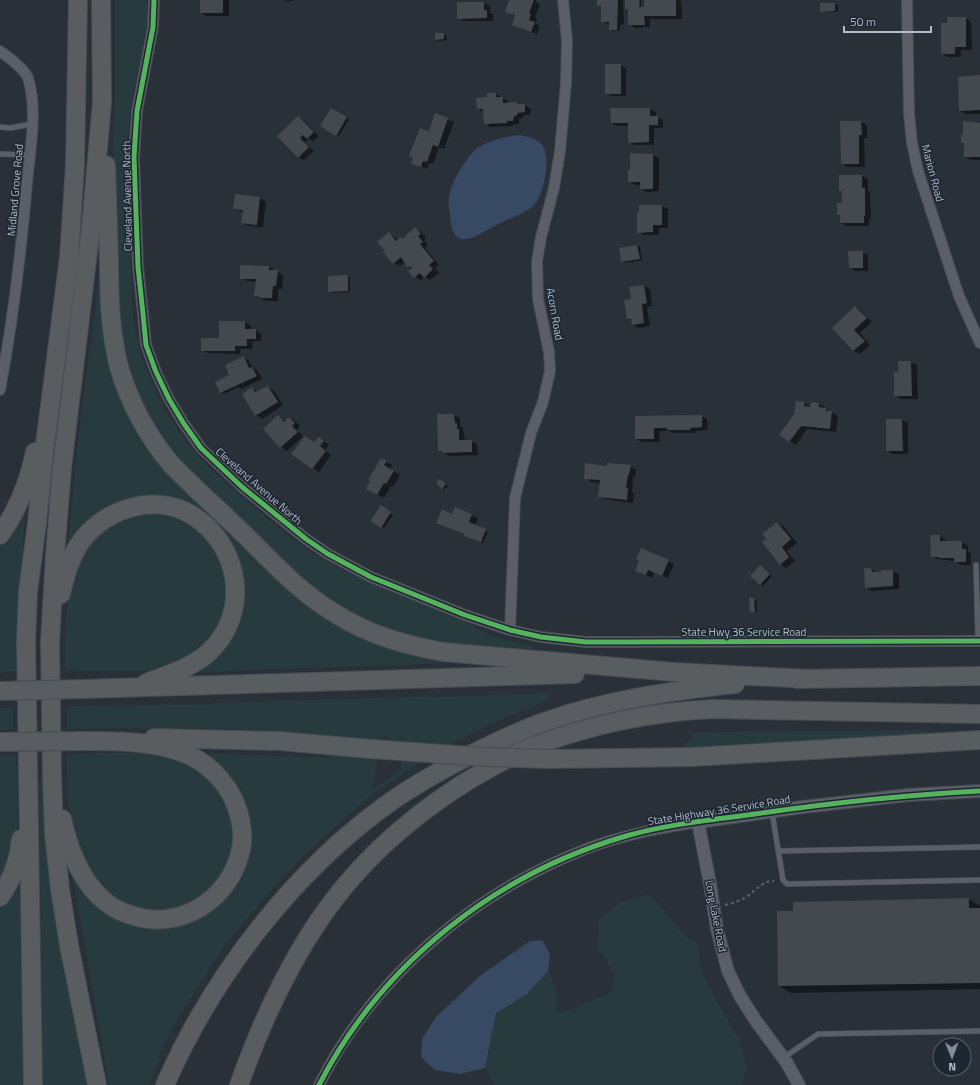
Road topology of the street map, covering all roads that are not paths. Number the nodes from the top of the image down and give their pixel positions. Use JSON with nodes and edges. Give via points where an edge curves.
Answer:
{"nodes":[{"id":1,"x":78,"y":0,"type":"edge"},
{"id":2,"x":101,"y":0,"type":"edge"},
{"id":3,"x":154,"y":0,"type":"edge"},
{"id":4,"x":563,"y":0,"type":"edge"},
{"id":5,"x":907,"y":0,"type":"edge"},
{"id":6,"x":0,"y":51,"type":"edge"},
{"id":7,"x":102,"y":102,"type":"junction"},
{"id":8,"x":32,"y":124,"type":"junction"},
{"id":9,"x":0,"y":127,"type":"edge"},
{"id":10,"x":0,"y":154,"type":"edge"},
{"id":11,"x":30,"y":155,"type":"junction"},
{"id":12,"x":980,"y":343,"type":"edge"},
{"id":13,"x":0,"y":390,"type":"edge"},
{"id":14,"x":49,"y":410,"type":"junction"},
{"id":15,"x":0,"y":535,"type":"edge"},
{"id":16,"x":976,"y":565,"type":"dead end"},
{"id":17,"x":510,"y":630,"type":"junction"},
{"id":18,"x":979,"y":641,"type":"edge"},
{"id":19,"x":50,"y":642,"type":"junction"},
{"id":20,"x":674,"y":672,"type":"junction"},
{"id":21,"x":980,"y":676,"type":"edge"},
{"id":22,"x":808,"y":679,"type":"junction"},
{"id":23,"x":132,"y":688,"type":"junction"},
{"id":24,"x":0,"y":691,"type":"edge"},
{"id":25,"x":980,"y":714,"type":"edge"},
{"id":26,"x":85,"y":740,"type":"junction"},
{"id":27,"x":980,"y":740,"type":"edge"},
{"id":28,"x":0,"y":742,"type":"edge"},
{"id":29,"x":28,"y":772,"type":"junction"},
{"id":30,"x":52,"y":776,"type":"junction"},
{"id":31,"x":980,"y":790,"type":"edge"},
{"id":32,"x":772,"y":811,"type":"junction"},
{"id":33,"x":698,"y":822,"type":"junction"},
{"id":34,"x":980,"y":847,"type":"edge"},
{"id":35,"x":778,"y":851,"type":"junction"},
{"id":36,"x":980,"y":880,"type":"edge"},
{"id":37,"x":0,"y":897,"type":"edge"},
{"id":38,"x":980,"y":1031,"type":"edge"},
{"id":39,"x":783,"y":1058,"type":"junction"},
{"id":40,"x":33,"y":1085,"type":"edge"},
{"id":41,"x":97,"y":1085,"type":"edge"},
{"id":42,"x":165,"y":1085,"type":"edge"},
{"id":43,"x":239,"y":1085,"type":"edge"},
{"id":44,"x":320,"y":1085,"type":"edge"},
{"id":45,"x":798,"y":1085,"type":"edge"}],
"edges":[{"from":1,"to":14,"type":"highway","via":[[76,165],[66,286]]},
{"from":2,"to":7,"type":"highway"},
{"from":3,"to":17,"type":"street","name":"Cleveland Avenue North","via":[[153,27],[137,111],[134,157],[138,268],[146,345],[169,399],[201,448],[218,466],[311,543],[371,577],[465,615]]},
{"from":4,"to":17,"type":"street","name":"Acorn Road","via":[[567,41],[560,151],[537,262],[538,299],[549,352],[550,371],[515,498]]},
{"from":5,"to":12,"type":"street","name":"Marion Road","via":[[912,143],[918,171],[959,296]]},
{"from":6,"to":8,"type":"street","name":"Midland Grove Road","via":[[28,76],[32,98]]},
{"from":7,"to":19,"type":"highway","via":[[91,227],[62,468]]},
{"from":7,"to":20,"type":"highway","via":[[113,341],[120,368],[141,419],[172,465],[289,578],[336,615],[368,631],[415,647],[443,652]]},
{"from":8,"to":9,"type":"lane"},
{"from":8,"to":11,"type":"street","name":"Midland Grove Road"},
{"from":10,"to":11,"type":"lane"},
{"from":11,"to":13,"type":"street","name":"Midland Grove Road","via":[[19,269]]},
{"from":14,"to":15,"type":"highway","via":[[41,428],[29,476]]},
{"from":14,"to":29,"type":"highway","via":[[28,592]]},
{"from":16,"to":18,"type":"lane"},
{"from":17,"to":18,"type":"street","name":"State Hwy 36 Service Road","via":[[541,637],[586,642]]},
{"from":19,"to":23,"type":"highway","via":[[66,572],[72,557],[79,544],[100,522],[115,513],[145,505],[164,505],[192,515],[218,539],[232,568],[236,588],[232,617],[217,644],[196,662]]},
{"from":19,"to":30,"type":"highway"},
{"from":20,"to":22,"type":"highway"},
{"from":20,"to":23,"type":"highway"},
{"from":21,"to":22,"type":"highway"},
{"from":22,"to":42,"type":"highway","via":[[668,692],[584,709],[504,737],[429,776],[353,831],[329,852],[275,910],[227,974],[206,1007]]},
{"from":23,"to":24,"type":"highway","bridge":true},
{"from":25,"to":43,"type":"highway","via":[[692,710],[623,719],[528,748],[450,792],[422,812],[364,864],[321,917],[302,946],[265,1018]]},
{"from":26,"to":27,"type":"highway","bridge":true,"via":[[206,738],[548,759],[692,757]]},
{"from":26,"to":28,"type":"highway","bridge":true},
{"from":26,"to":30,"type":"highway","via":[[122,741],[184,753],[202,763],[224,782],[233,796],[239,813],[242,827],[241,849],[229,880],[218,895],[200,909],[170,919],[139,918],[110,905],[87,882],[69,846]]},
{"from":29,"to":37,"type":"highway","via":[[20,850],[8,886]]},
{"from":29,"to":40,"type":"highway"},
{"from":30,"to":41,"type":"highway","via":[[54,833],[60,889]]},
{"from":31,"to":32,"type":"street","name":"State Highway 36 Service Road","via":[[908,795]]},
{"from":32,"to":33,"type":"street","name":"State Highway 36 Service Road"},
{"from":32,"to":35,"type":"lane"},
{"from":33,"to":39,"type":"street","name":"Long Lake Road","via":[[717,929],[728,971],[740,996]]},
{"from":33,"to":44,"type":"street","name":"State Highway 36 Service Road","via":[[642,832],[587,848],[518,880],[486,900],[458,920],[401,970],[358,1022]]},
{"from":34,"to":35,"type":"lane"},
{"from":35,"to":36,"type":"lane","via":[[787,884]]},
{"from":38,"to":39,"type":"lane","via":[[818,1034]]},
{"from":39,"to":45,"type":"street","name":"Long Lake Road"}]}
